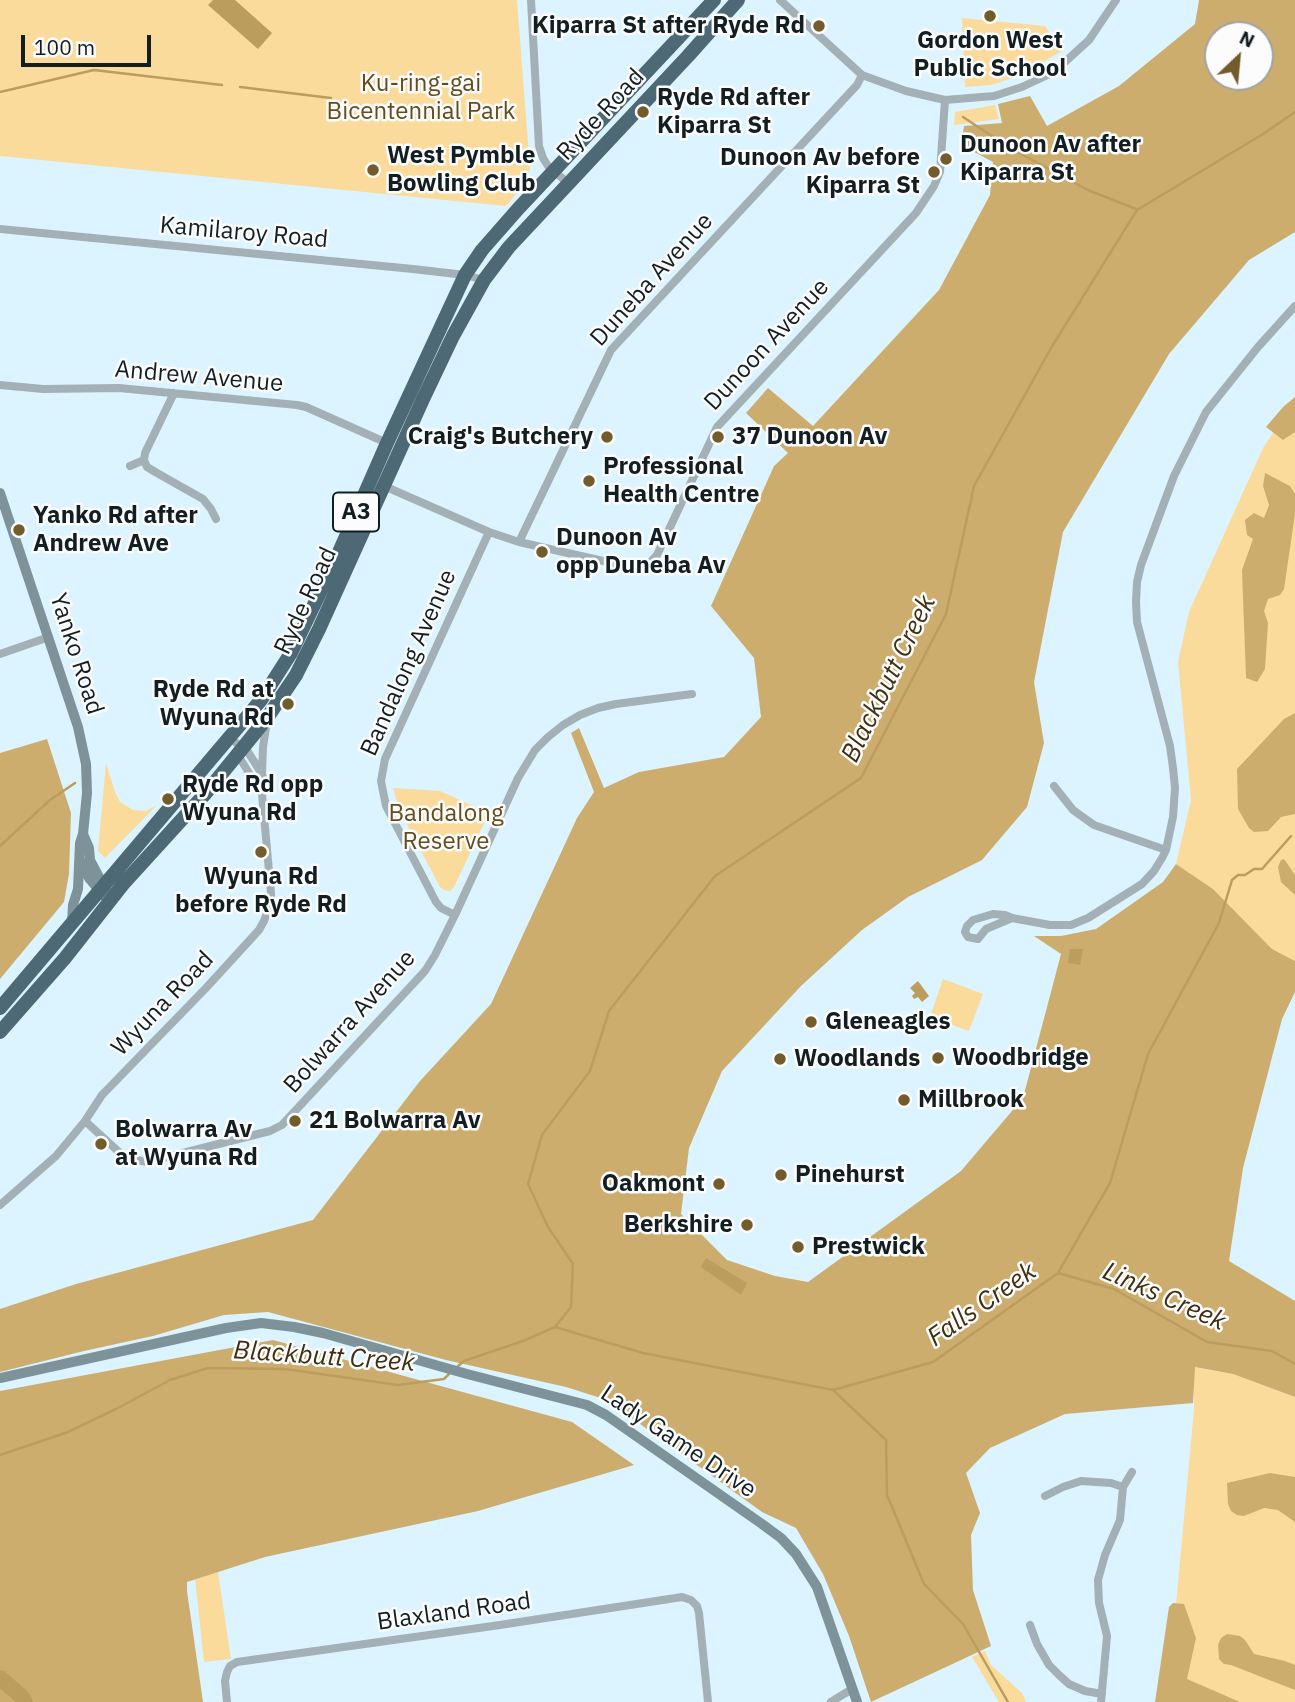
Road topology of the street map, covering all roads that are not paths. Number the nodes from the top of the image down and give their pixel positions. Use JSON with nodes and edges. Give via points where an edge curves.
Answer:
{"nodes":[{"id":1,"x":531,"y":0,"type":"edge"},
{"id":2,"x":714,"y":0,"type":"edge"},
{"id":3,"x":738,"y":0,"type":"edge"},
{"id":4,"x":780,"y":0,"type":"edge"},
{"id":5,"x":1116,"y":0,"type":"edge"},
{"id":6,"x":862,"y":75,"type":"junction"},
{"id":7,"x":946,"y":100,"type":"junction"},
{"id":8,"x":554,"y":171,"type":"junction"},
{"id":9,"x":568,"y":183,"type":"junction"},
{"id":10,"x":0,"y":229,"type":"edge"},
{"id":11,"x":465,"y":275,"type":"junction"},
{"id":12,"x":484,"y":280,"type":"junction"},
{"id":13,"x":1295,"y":306,"type":"edge"},
{"id":14,"x":0,"y":385,"type":"edge"},
{"id":15,"x":174,"y":393,"type":"junction"},
{"id":16,"x":387,"y":443,"type":"junction"},
{"id":17,"x":144,"y":460,"type":"junction"},
{"id":18,"x":130,"y":466,"type":"dead end"},
{"id":19,"x":384,"y":486,"type":"junction"},
{"id":20,"x":0,"y":493,"type":"edge"},
{"id":21,"x":216,"y":519,"type":"dead end"},
{"id":22,"x":489,"y":532,"type":"junction"},
{"id":23,"x":519,"y":542,"type":"junction"},
{"id":24,"x":49,"y":637,"type":"junction"},
{"id":25,"x":0,"y":654,"type":"edge"},
{"id":26,"x":692,"y":694,"type":"dead end"},
{"id":27,"x":268,"y":718,"type":"junction"},
{"id":28,"x":230,"y":738,"type":"junction"},
{"id":29,"x":240,"y":752,"type":"junction"},
{"id":30,"x":262,"y":774,"type":"junction"},
{"id":31,"x":1054,"y":786,"type":"dead end"},
{"id":32,"x":262,"y":794,"type":"junction"},
{"id":33,"x":83,"y":834,"type":"junction"},
{"id":34,"x":1166,"y":850,"type":"junction"},
{"id":35,"x":79,"y":857,"type":"junction"},
{"id":36,"x":104,"y":892,"type":"junction"},
{"id":37,"x":455,"y":915,"type":"junction"},
{"id":38,"x":1012,"y":918,"type":"junction"},
{"id":39,"x":72,"y":922,"type":"junction"},
{"id":40,"x":0,"y":1008,"type":"edge"},
{"id":41,"x":0,"y":1032,"type":"edge"},
{"id":42,"x":85,"y":1121,"type":"junction"},
{"id":43,"x":0,"y":1205,"type":"edge"},
{"id":44,"x":0,"y":1378,"type":"edge"},
{"id":45,"x":1132,"y":1472,"type":"dead end"},
{"id":46,"x":1123,"y":1487,"type":"junction"},
{"id":47,"x":1045,"y":1496,"type":"dead end"},
{"id":48,"x":1030,"y":1625,"type":"dead end"},
{"id":49,"x":852,"y":1689,"type":"junction"},
{"id":50,"x":1101,"y":1698,"type":"edge"},
{"id":51,"x":227,"y":1702,"type":"edge"},
{"id":52,"x":708,"y":1702,"type":"edge"},
{"id":53,"x":831,"y":1702,"type":"edge"},
{"id":54,"x":856,"y":1702,"type":"edge"}],
"edges":[{"from":1,"to":8,"type":"street","via":[[539,146]]},
{"from":2,"to":8,"type":"highway","name":"Ryde Road","number":"A3"},
{"from":3,"to":9,"type":"highway","name":"Ryde Road","number":"A3"},
{"from":4,"to":6,"type":"street"},
{"from":5,"to":7,"type":"street","via":[[1089,40],[1054,72],[1000,94]]},
{"from":6,"to":7,"type":"street"},
{"from":6,"to":23,"type":"street","name":"Duneba Avenue","via":[[611,350]]},
{"from":7,"to":23,"type":"street","name":"Dunoon Avenue","via":[[940,172],[934,186],[916,213],[717,427],[652,562],[634,568]]},
{"from":8,"to":9,"type":"street"},
{"from":8,"to":11,"type":"highway","name":"Ryde Road","number":"A3","via":[[492,237]]},
{"from":9,"to":12,"type":"highway","name":"Ryde Road","number":"A3"},
{"from":10,"to":11,"type":"street","name":"Kamilaroy Road"},
{"from":11,"to":12,"type":"street","name":"Kamilaroy Road"},
{"from":11,"to":16,"type":"highway","name":"Ryde Road","number":"A3"},
{"from":12,"to":19,"type":"highway","name":"Ryde Road","number":"A3"},
{"from":13,"to":34,"type":"street","via":[[1206,412],[1174,476],[1141,565],[1137,622],[1170,747],[1175,789]]},
{"from":14,"to":15,"type":"street","name":"Andrew Avenue"},
{"from":15,"to":16,"type":"street","name":"Andrew Avenue","via":[[306,407]]},
{"from":15,"to":17,"type":"street"},
{"from":16,"to":28,"type":"highway","name":"Ryde Road","number":"A3","via":[[291,653]]},
{"from":17,"to":18,"type":"street"},
{"from":17,"to":21,"type":"street","via":[[147,467],[203,499]]},
{"from":19,"to":22,"type":"street","name":"Dunoon Avenue"},
{"from":19,"to":27,"type":"highway","name":"Ryde Road","number":"A3","via":[[310,648]]},
{"from":20,"to":24,"type":"main road","name":"Yanko Road"},
{"from":22,"to":23,"type":"street","name":"Dunoon Avenue"},
{"from":22,"to":37,"type":"street","name":"Bandalong Avenue","via":[[382,770],[386,806],[436,902]]},
{"from":24,"to":25,"type":"street"},
{"from":24,"to":33,"type":"main road","name":"Yanko Road","via":[[86,764]]},
{"from":26,"to":37,"type":"street","name":"Bolwarra Avenue","via":[[598,708],[548,737],[518,778]]},
{"from":27,"to":29,"type":"highway","name":"Ryde Road","number":"A3"},
{"from":27,"to":30,"type":"street","name":"Wyuna Road"},
{"from":28,"to":29,"type":"street","name":"Wyuna Road"},
{"from":28,"to":36,"type":"highway","name":"Ryde Road","number":"A3"},
{"from":29,"to":30,"type":"street","name":"Wyuna Road","via":[[248,752]]},
{"from":29,"to":32,"type":"street","name":"Wyuna Road"},
{"from":29,"to":36,"type":"highway","name":"Ryde Road","number":"A3","via":[[205,794]]},
{"from":30,"to":32,"type":"street","name":"Wyuna Road"},
{"from":31,"to":34,"type":"street","via":[[1066,804],[1094,825]]},
{"from":32,"to":42,"type":"street","name":"Wyuna Road","via":[[271,893],[264,921],[102,1095]]},
{"from":33,"to":35,"type":"main road","name":"Yanko Road"},
{"from":33,"to":36,"type":"main road","name":"Yanko Road"},
{"from":34,"to":38,"type":"street","via":[[1142,884],[1079,922],[1062,926]]},
{"from":35,"to":36,"type":"main road","via":[[89,878]]},
{"from":35,"to":39,"type":"main road","name":"Yanko Road"},
{"from":36,"to":39,"type":"highway","name":"Ryde Road","number":"A3"},
{"from":36,"to":41,"type":"highway","name":"Ryde Road","number":"A3","via":[[65,958]]},
{"from":37,"to":42,"type":"street","name":"Bolwarra Avenue","via":[[425,971],[282,1125],[147,1162],[120,1153]]},
{"from":38,"to":38,"type":"street","via":[[986,929],[978,939],[965,932],[973,920],[985,915]]},
{"from":39,"to":40,"type":"highway","name":"Ryde Road","number":"A3"},
{"from":42,"to":43,"type":"street","name":"Wyuna Road","via":[[56,1156]]},
{"from":44,"to":49,"type":"main road","name":"Lady Game Drive","via":[[261,1324],[323,1333],[587,1405],[715,1490],[796,1554],[817,1587]]},
{"from":45,"to":46,"type":"street"},
{"from":46,"to":47,"type":"street","via":[[1080,1481]]},
{"from":46,"to":50,"type":"street","via":[[1120,1520],[1098,1580],[1107,1636]]},
{"from":48,"to":50,"type":"street","via":[[1049,1665],[1069,1684]]},
{"from":49,"to":53,"type":"street"},
{"from":49,"to":54,"type":"main road","name":"Lady Game Drive"},
{"from":51,"to":52,"type":"street","name":"Blaxland Road","via":[[227,1672],[237,1662],[682,1597],[691,1600],[699,1613]]}]}
